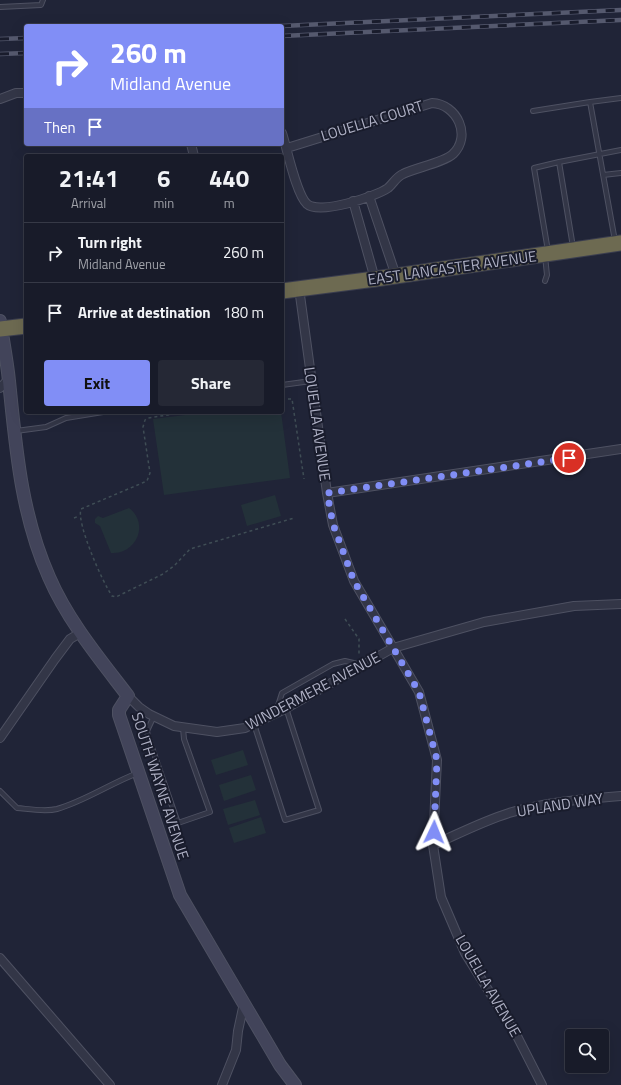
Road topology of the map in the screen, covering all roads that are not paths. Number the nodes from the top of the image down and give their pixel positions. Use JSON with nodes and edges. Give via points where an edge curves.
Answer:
{"nodes":[{"id":1,"x":44,"y":0,"type":"edge"},
{"id":2,"x":0,"y":7,"type":"edge"},
{"id":3,"x":24,"y":93,"type":"edge"},
{"id":4,"x":621,"y":98,"type":"edge"},
{"id":5,"x":0,"y":99,"type":"edge"},
{"id":6,"x":590,"y":102,"type":"junction"},
{"id":7,"x":533,"y":111,"type":"dead end"},
{"id":8,"x":284,"y":139,"type":"edge"},
{"id":9,"x":287,"y":148,"type":"junction"},
{"id":10,"x":621,"y":150,"type":"edge"},
{"id":11,"x":599,"y":153,"type":"junction"},
{"id":12,"x":559,"y":162,"type":"junction"},
{"id":13,"x":621,"y":173,"type":"edge"},
{"id":14,"x":603,"y":175,"type":"junction"},
{"id":15,"x":369,"y":196,"type":"junction"},
{"id":16,"x":353,"y":201,"type":"junction"},
{"id":17,"x":618,"y":243,"type":"edge"},
{"id":18,"x":573,"y":250,"type":"junction"},
{"id":19,"x":547,"y":254,"type":"junction"},
{"id":20,"x":396,"y":276,"type":"junction"},
{"id":21,"x":375,"y":279,"type":"junction"},
{"id":22,"x":545,"y":281,"type":"dead end"},
{"id":23,"x":299,"y":288,"type":"junction"},
{"id":24,"x":284,"y":291,"type":"edge"},
{"id":25,"x":24,"y":326,"type":"edge"},
{"id":26,"x":0,"y":327,"type":"edge"},
{"id":27,"x":311,"y":381,"type":"junction"},
{"id":28,"x":5,"y":383,"type":"edge"},
{"id":29,"x":284,"y":385,"type":"edge"},
{"id":30,"x":91,"y":414,"type":"edge"},
{"id":31,"x":14,"y":432,"type":"junction"},
{"id":32,"x":621,"y":449,"type":"edge"},
{"id":33,"x":327,"y":493,"type":"junction"},
{"id":34,"x":621,"y":604,"type":"edge"},
{"id":35,"x":80,"y":633,"type":"junction"},
{"id":36,"x":393,"y":648,"type":"junction"},
{"id":37,"x":362,"y":665,"type":"junction"},
{"id":38,"x":128,"y":696,"type":"junction"},
{"id":39,"x":286,"y":708,"type":"junction"},
{"id":40,"x":276,"y":713,"type":"junction"},
{"id":41,"x":154,"y":716,"type":"junction"},
{"id":42,"x":254,"y":724,"type":"junction"},
{"id":43,"x":183,"y":728,"type":"junction"},
{"id":44,"x":0,"y":738,"type":"edge"},
{"id":45,"x":138,"y":773,"type":"junction"},
{"id":46,"x":0,"y":791,"type":"edge"},
{"id":47,"x":621,"y":796,"type":"edge"},
{"id":48,"x":433,"y":845,"type":"junction"},
{"id":49,"x":0,"y":958,"type":"edge"},
{"id":50,"x":244,"y":1002,"type":"junction"},
{"id":51,"x":110,"y":1085,"type":"edge"},
{"id":52,"x":222,"y":1085,"type":"edge"},
{"id":53,"x":295,"y":1085,"type":"edge"},
{"id":54,"x":542,"y":1085,"type":"edge"}],
"edges":[{"from":1,"to":2,"type":"lane","via":[[41,5]]},
{"from":3,"to":5,"type":"street"},
{"from":4,"to":6,"type":"lane"},
{"from":6,"to":7,"type":"lane"},
{"from":6,"to":11,"type":"lane"},
{"from":8,"to":9,"type":"street","name":"LOUELLA COURT"},
{"from":9,"to":15,"type":"street","name":"LOUELLA COURT","via":[[424,105],[440,104],[455,114],[461,136],[459,147],[453,154],[401,174],[388,188]]},
{"from":9,"to":16,"type":"street","name":"LOUELLA COURT","via":[[302,197],[307,204],[321,208]]},
{"from":10,"to":11,"type":"lane"},
{"from":11,"to":12,"type":"lane"},
{"from":11,"to":14,"type":"lane"},
{"from":12,"to":18,"type":"lane"},
{"from":12,"to":19,"type":"lane","via":[[534,168]]},
{"from":13,"to":14,"type":"lane"},
{"from":14,"to":17,"type":"lane"},
{"from":15,"to":16,"type":"street","name":"LOUELLA COURT"},
{"from":15,"to":20,"type":"street"},
{"from":16,"to":21,"type":"street"},
{"from":17,"to":18,"type":"highway","name":"EAST LANCASTER AVENUE"},
{"from":18,"to":19,"type":"highway","name":"EAST LANCASTER AVENUE"},
{"from":19,"to":20,"type":"highway","name":"EAST LANCASTER AVENUE"},
{"from":19,"to":22,"type":"lane","via":[[548,275]]},
{"from":20,"to":21,"type":"highway","name":"EAST LANCASTER AVENUE"},
{"from":21,"to":23,"type":"highway","name":"EAST LANCASTER AVENUE"},
{"from":23,"to":24,"type":"highway","name":"EAST LANCASTER AVENUE"},
{"from":23,"to":27,"type":"street","name":"LOUELLA AVENUE"},
{"from":25,"to":26,"type":"highway"},
{"from":26,"to":28,"type":"main road","name":"SOUTH WAYNE AVENUE"},
{"from":27,"to":29,"type":"lane"},
{"from":27,"to":33,"type":"street","name":"LOUELLA AVENUE"},
{"from":28,"to":31,"type":"main road","name":"SOUTH WAYNE AVENUE"},
{"from":30,"to":31,"type":"lane","via":[[66,418],[46,427]]},
{"from":31,"to":35,"type":"main road","name":"SOUTH WAYNE AVENUE","via":[[18,472],[28,519],[48,576]]},
{"from":32,"to":33,"type":"street"},
{"from":33,"to":36,"type":"street","name":"LOUELLA AVENUE","via":[[333,524],[354,581]]},
{"from":34,"to":36,"type":"street","name":"WINDERMERE AVENUE","via":[[574,606],[484,622]]},
{"from":35,"to":38,"type":"main road","name":"SOUTH WAYNE AVENUE"},
{"from":35,"to":44,"type":"street","via":[[70,639]]},
{"from":36,"to":37,"type":"street","name":"WINDERMERE AVENUE"},
{"from":36,"to":48,"type":"street","name":"LOUELLA AVENUE","via":[[419,692],[437,760]]},
{"from":37,"to":39,"type":"street","name":"WINDERMERE AVENUE"},
{"from":37,"to":40,"type":"lane","via":[[349,661],[334,664],[282,693]]},
{"from":38,"to":41,"type":"street","name":"WINDERMERE AVENUE","via":[[139,707]]},
{"from":38,"to":45,"type":"main road","name":"SOUTH WAYNE AVENUE","via":[[119,710],[119,715]]},
{"from":39,"to":40,"type":"street","name":"WINDERMERE AVENUE"},
{"from":39,"to":42,"type":"lane","via":[[319,810],[285,820]]},
{"from":40,"to":42,"type":"street","name":"WINDERMERE AVENUE"},
{"from":41,"to":43,"type":"street","name":"WINDERMERE AVENUE"},
{"from":41,"to":43,"type":"lane","via":[[147,731],[148,736],[178,823],[210,812],[184,739]]},
{"from":42,"to":43,"type":"street","name":"WINDERMERE AVENUE","via":[[245,728],[217,732]]},
{"from":45,"to":46,"type":"lane","via":[[56,810],[17,808]]},
{"from":45,"to":50,"type":"main road","name":"SOUTH WAYNE AVENUE","via":[[180,895]]},
{"from":47,"to":48,"type":"street","name":"UPLAND WAY","via":[[582,798],[532,807],[502,816]]},
{"from":48,"to":54,"type":"street","name":"LOUELLA AVENUE","via":[[441,897],[465,953],[517,1036]]},
{"from":49,"to":51,"type":"street"},
{"from":50,"to":52,"type":"street","via":[[236,1050]]},
{"from":50,"to":53,"type":"main road","name":"SOUTH WAYNE AVENUE","via":[[280,1065]]}]}
